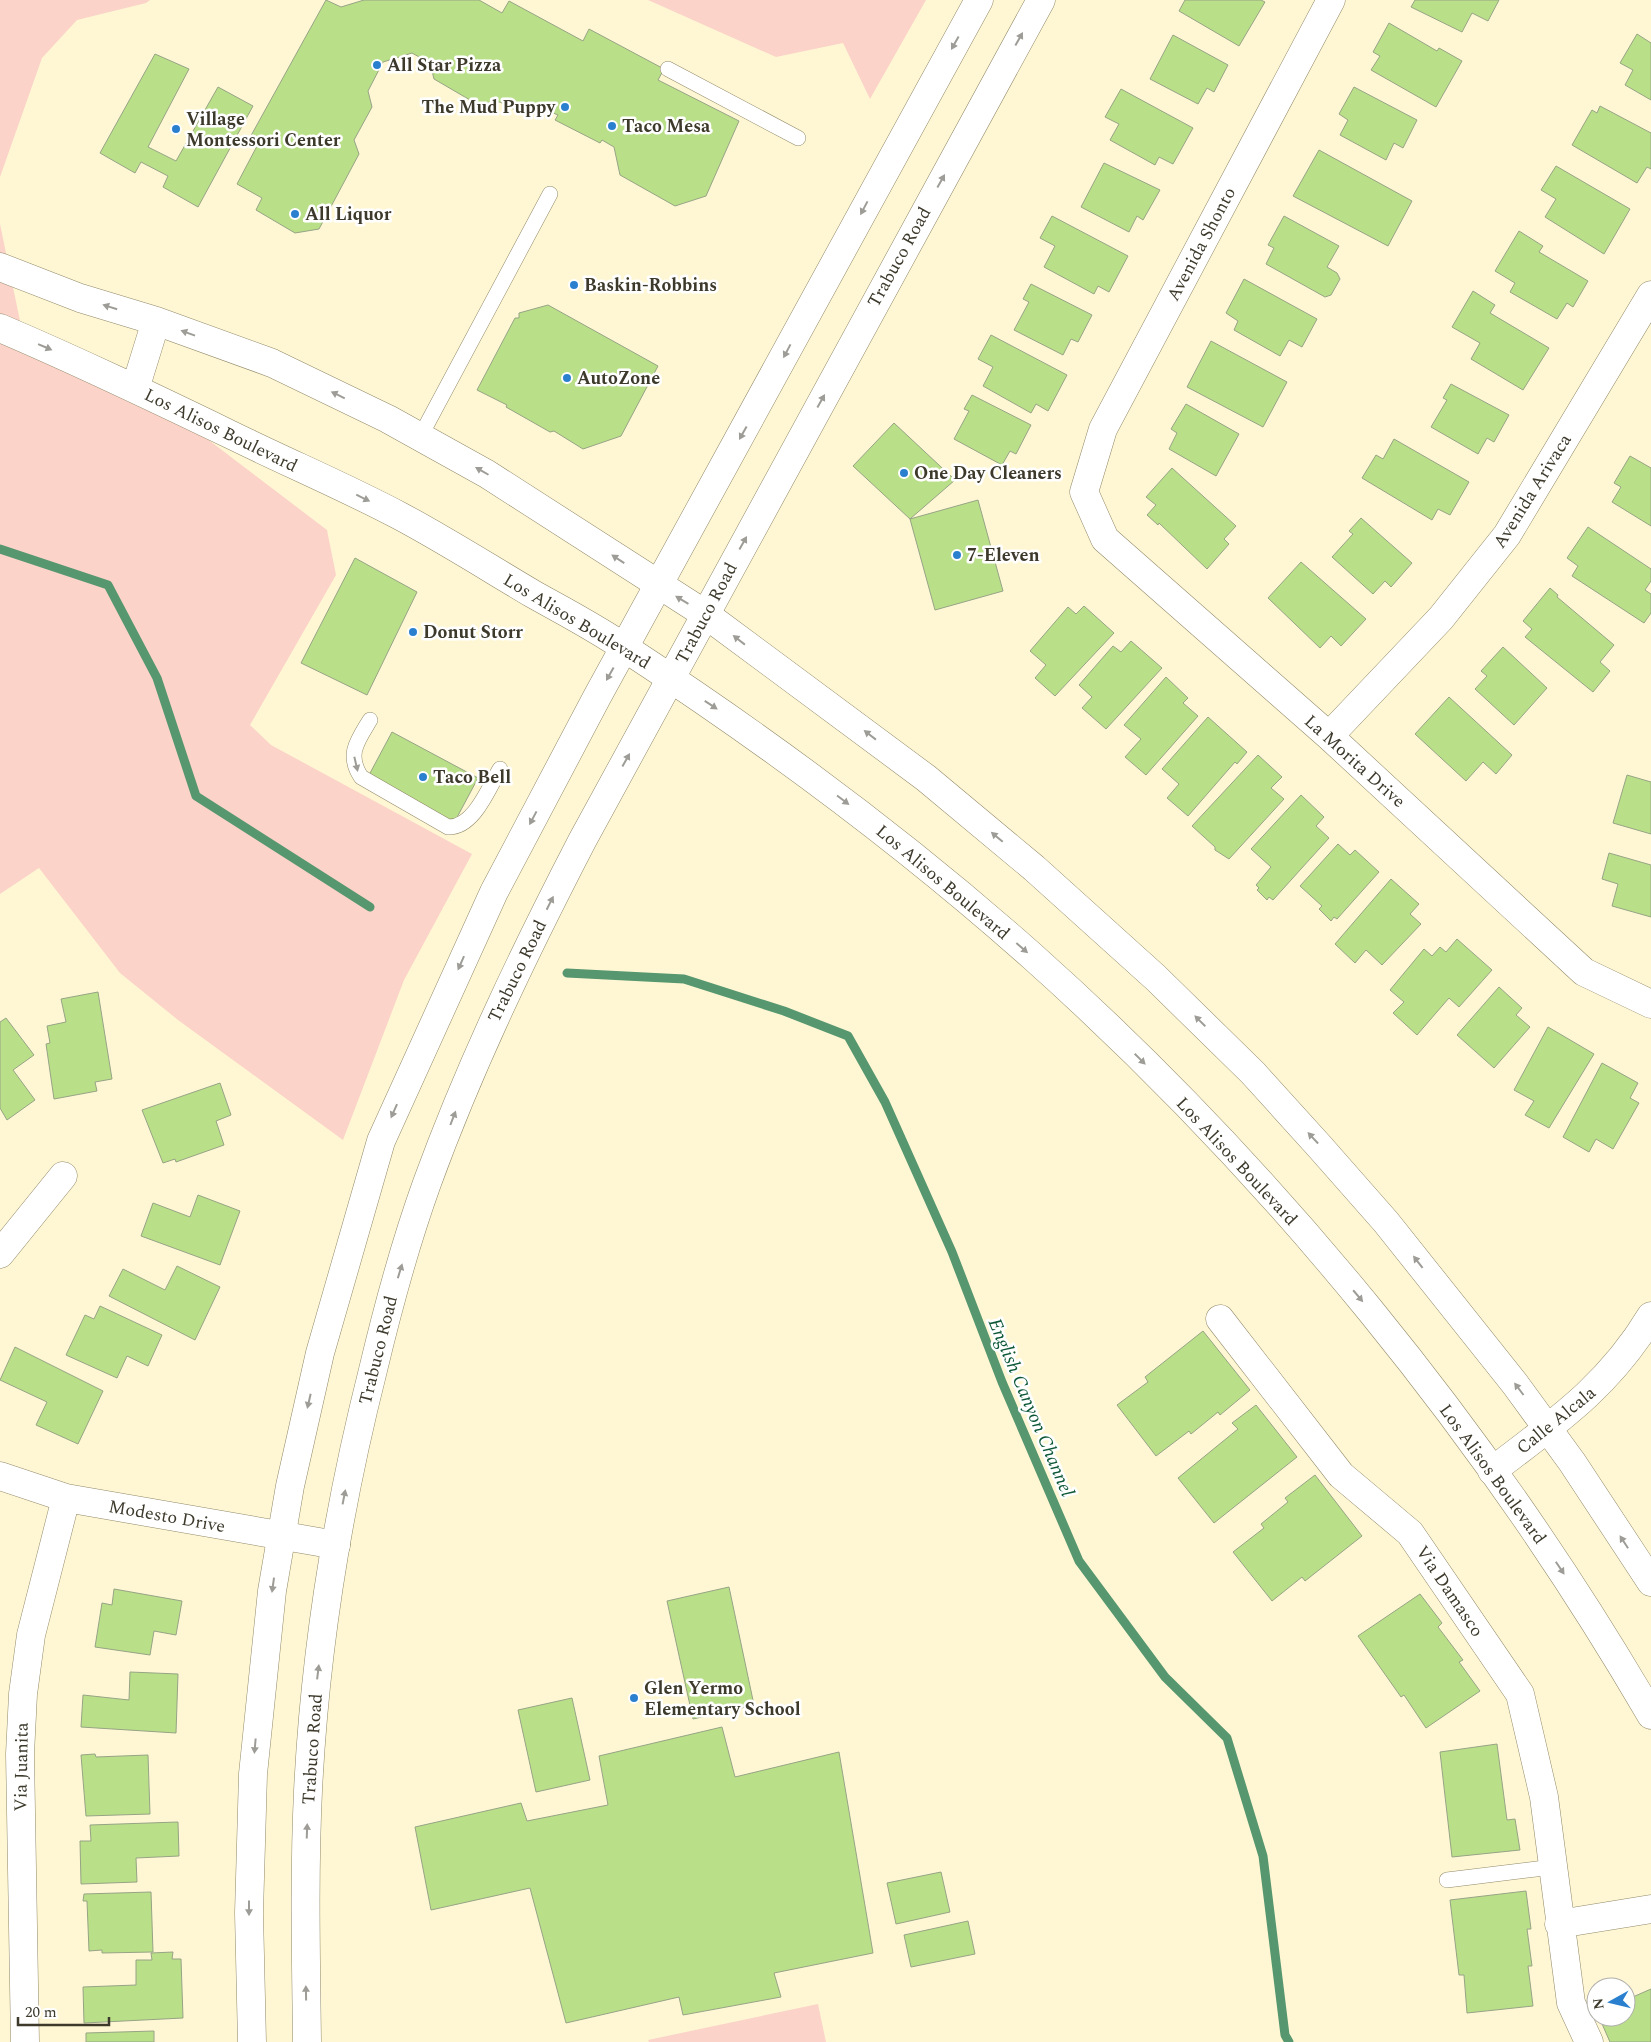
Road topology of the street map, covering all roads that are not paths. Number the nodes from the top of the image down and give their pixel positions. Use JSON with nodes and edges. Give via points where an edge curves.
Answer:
{"nodes":[{"id":1,"x":979,"y":0,"type":"edge"},
{"id":2,"x":1041,"y":0,"type":"edge"},
{"id":3,"x":1331,"y":0,"type":"edge"},
{"id":4,"x":668,"y":69,"type":"dead end"},
{"id":5,"x":798,"y":138,"type":"dead end"},
{"id":6,"x":550,"y":194,"type":"dead end"},
{"id":7,"x":0,"y":266,"type":"edge"},
{"id":8,"x":1651,"y":295,"type":"edge"},
{"id":9,"x":156,"y":321,"type":"junction"},
{"id":10,"x":0,"y":328,"type":"edge"},
{"id":11,"x":135,"y":389,"type":"junction"},
{"id":12,"x":420,"y":437,"type":"junction"},
{"id":13,"x":1084,"y":492,"type":"joint"},
{"id":14,"x":659,"y":586,"type":"junction"},
{"id":15,"x":705,"y":614,"type":"junction"},
{"id":16,"x":625,"y":647,"type":"junction"},
{"id":17,"x":670,"y":679,"type":"junction"},
{"id":18,"x":370,"y":720,"type":"dead end"},
{"id":19,"x":1329,"y":736,"type":"junction"},
{"id":20,"x":500,"y":769,"type":"dead end"},
{"id":21,"x":1651,"y":1004,"type":"edge"},
{"id":22,"x":63,"y":1176,"type":"dead end"},
{"id":23,"x":0,"y":1254,"type":"edge"},
{"id":24,"x":1651,"y":1316,"type":"edge"},
{"id":25,"x":1220,"y":1319,"type":"dead end"},
{"id":26,"x":1548,"y":1428,"type":"junction"},
{"id":27,"x":1492,"y":1470,"type":"junction"},
{"id":28,"x":0,"y":1476,"type":"edge"},
{"id":29,"x":66,"y":1498,"type":"junction"},
{"id":30,"x":280,"y":1536,"type":"junction"},
{"id":31,"x":336,"y":1545,"type":"junction"},
{"id":32,"x":1651,"y":1582,"type":"edge"},
{"id":33,"x":1651,"y":1714,"type":"edge"},
{"id":34,"x":1553,"y":1867,"type":"junction"},
{"id":35,"x":1447,"y":1880,"type":"dead end"},
{"id":36,"x":1651,"y":1908,"type":"edge"},
{"id":37,"x":1559,"y":1924,"type":"junction"},
{"id":38,"x":25,"y":2042,"type":"edge"},
{"id":39,"x":252,"y":2042,"type":"edge"},
{"id":40,"x":307,"y":2042,"type":"edge"},
{"id":41,"x":1589,"y":2042,"type":"edge"}],
"edges":[{"from":1,"to":14,"type":"main road","one_way":true},
{"from":15,"to":2,"type":"main road","name":"Trabuco Road","one_way":true},
{"from":3,"to":13,"type":"main road","name":"Avenida Shonto","via":[[1103,429]]},
{"from":4,"to":5,"type":"lane"},
{"from":6,"to":12,"type":"lane"},
{"from":9,"to":7,"type":"main road","one_way":true,"via":[[80,298]]},
{"from":8,"to":19,"type":"main road","name":"Avenida Arivaca","via":[[1508,536],[1441,618]]},
{"from":9,"to":11,"type":"main road"},
{"from":12,"to":9,"type":"main road","one_way":true,"via":[[272,363]]},
{"from":10,"to":11,"type":"main road","name":"Los Alisos Boulevard","one_way":true},
{"from":11,"to":16,"type":"main road","name":"Los Alisos Boulevard","one_way":true,"via":[[399,515]]},
{"from":14,"to":12,"type":"main road","one_way":true,"via":[[487,474]]},
{"from":13,"to":19,"type":"main road","name":"La Morita Drive","via":[[1105,539]]},
{"from":15,"to":14,"type":"main road","one_way":true},
{"from":14,"to":16,"type":"main road"},
{"from":15,"to":17,"type":"main road","name":"Trabuco Road"},
{"from":26,"to":15,"type":"main road","one_way":true,"via":[[1386,1222],[1253,1074],[1156,978],[1034,868],[926,778]]},
{"from":16,"to":17,"type":"main road","name":"Los Alisos Boulevard"},
{"from":16,"to":30,"type":"main road","one_way":true,"via":[[494,892],[381,1141],[320,1353]]},
{"from":17,"to":27,"type":"main road","name":"Los Alisos Boulevard","one_way":true,"via":[[797,766],[880,829],[1003,931],[1086,1006],[1204,1124],[1326,1259],[1412,1363]]},
{"from":31,"to":17,"type":"main road","name":"Trabuco Road","one_way":true,"via":[[362,1415],[389,1304],[430,1176],[519,962]]},
{"from":18,"to":20,"type":"lane","one_way":true,"via":[[354,752],[354,766],[361,777],[448,827],[462,824],[472,815]]},
{"from":19,"to":21,"type":"main road","name":"La Morita Drive","via":[[1584,972]]},
{"from":22,"to":23,"type":"main road"},
{"from":24,"to":26,"type":"main road","name":"Calle Alcala","via":[[1603,1381]]},
{"from":25,"to":34,"type":"main road","name":"Via Damasco","via":[[1341,1475],[1410,1533],[1520,1694],[1544,1798]]},
{"from":26,"to":27,"type":"main road","name":"Calle Alcala"},
{"from":32,"to":26,"type":"main road","one_way":true},
{"from":27,"to":33,"type":"main road","name":"Los Alisos Boulevard","one_way":true,"via":[[1590,1612]]},
{"from":28,"to":29,"type":"main road","name":"Modesto Drive"},
{"from":29,"to":30,"type":"main road","name":"Modesto Drive"},
{"from":29,"to":38,"type":"main road","name":"Via Juanita","via":[[31,1635],[23,1694],[20,1764]]},
{"from":30,"to":31,"type":"main road","name":"Modesto Drive"},
{"from":30,"to":39,"type":"main road","one_way":true,"via":[[260,1684],[253,1774],[249,1904]]},
{"from":40,"to":31,"type":"main road","name":"Trabuco Road","one_way":true,"via":[[305,1893],[308,1790],[315,1692]]},
{"from":34,"to":35,"type":"lane"},
{"from":34,"to":37,"type":"main road","name":"Via Damasco"},
{"from":36,"to":37,"type":"main road"},
{"from":37,"to":41,"type":"main road","name":"Via Damasco","via":[[1571,2003]]}]}
